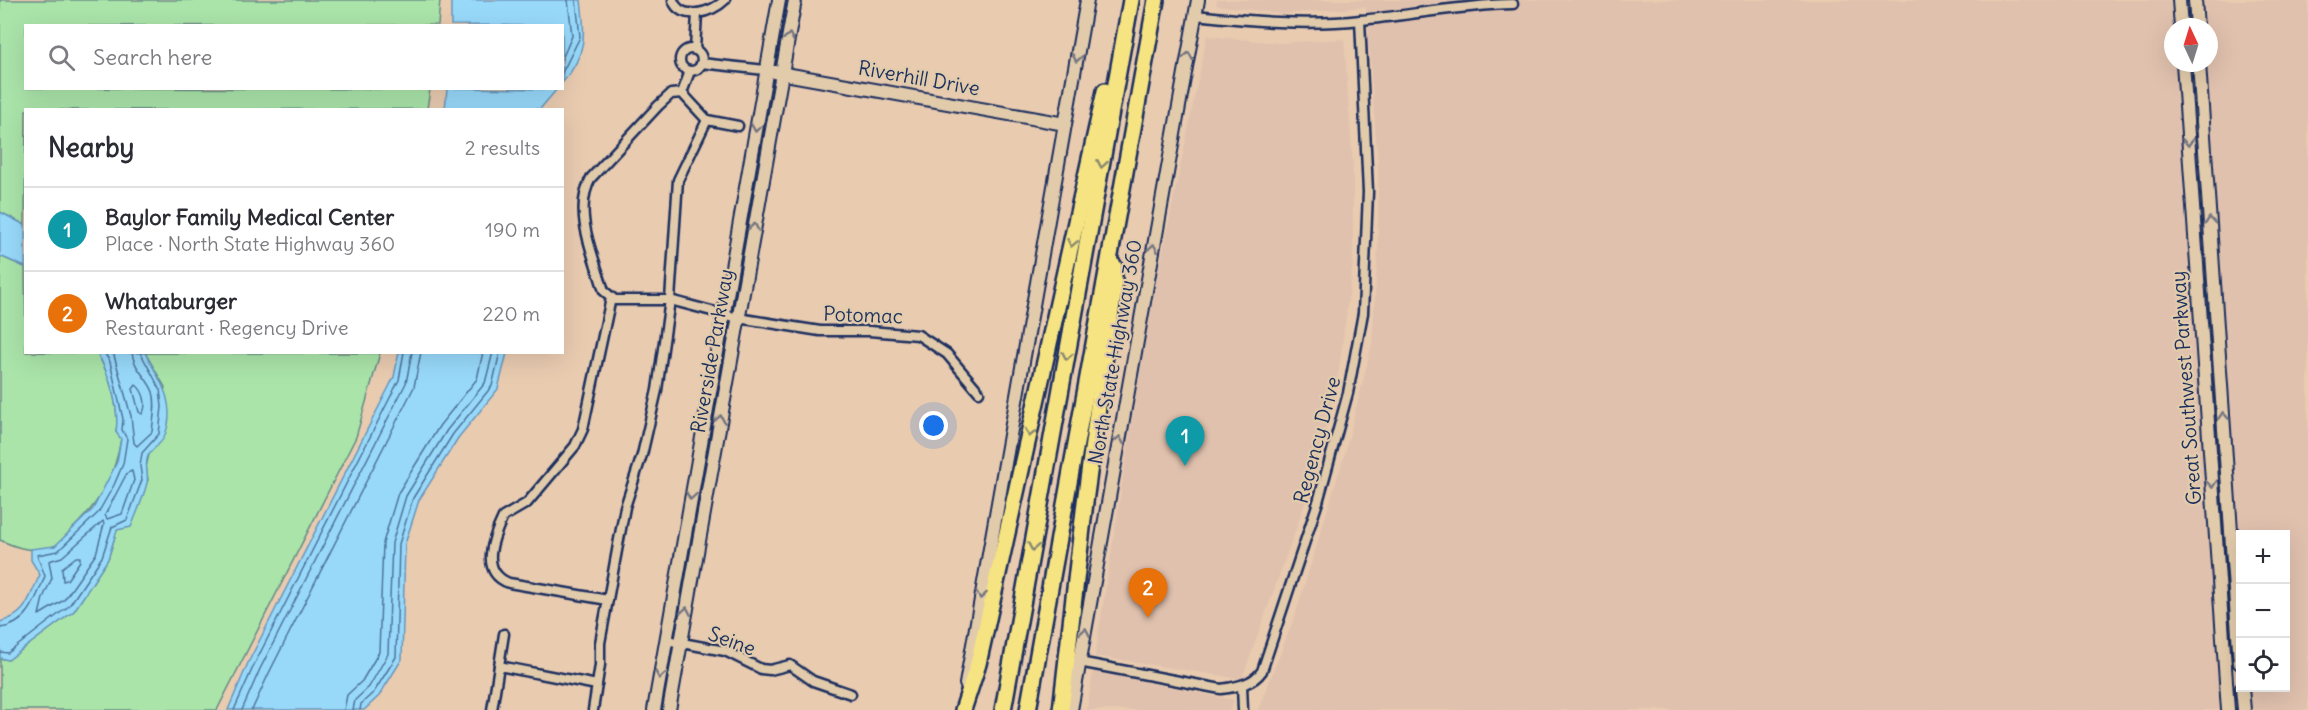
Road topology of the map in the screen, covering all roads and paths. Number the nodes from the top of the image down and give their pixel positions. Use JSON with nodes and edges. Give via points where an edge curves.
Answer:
{"nodes":[{"id":1,"x":673,"y":0,"type":"edge"},
{"id":2,"x":725,"y":0,"type":"edge"},
{"id":3,"x":778,"y":0,"type":"edge"},
{"id":4,"x":795,"y":0,"type":"edge"},
{"id":5,"x":1088,"y":0,"type":"edge"},
{"id":6,"x":1131,"y":0,"type":"edge"},
{"id":7,"x":1156,"y":0,"type":"edge"},
{"id":8,"x":1198,"y":0,"type":"edge"},
{"id":9,"x":2179,"y":0,"type":"edge"},
{"id":10,"x":2195,"y":0,"type":"edge"},
{"id":11,"x":1513,"y":4,"type":"dead end"},
{"id":12,"x":697,"y":13,"type":"junction"},
{"id":13,"x":1195,"y":15,"type":"junction"},
{"id":14,"x":2180,"y":18,"type":"edge"},
{"id":15,"x":2196,"y":18,"type":"edge"},
{"id":16,"x":1360,"y":20,"type":"junction"},
{"id":17,"x":1127,"y":23,"type":"junction"},
{"id":18,"x":695,"y":50,"type":"junction"},
{"id":19,"x":701,"y":63,"type":"junction"},
{"id":20,"x":765,"y":70,"type":"junction"},
{"id":21,"x":690,"y":71,"type":"junction"},
{"id":22,"x":2184,"y":72,"type":"edge"},
{"id":23,"x":2200,"y":72,"type":"edge"},
{"id":24,"x":782,"y":74,"type":"junction"},
{"id":25,"x":682,"y":93,"type":"junction"},
{"id":26,"x":2202,"y":107,"type":"junction"},
{"id":27,"x":2186,"y":108,"type":"junction"},
{"id":28,"x":706,"y":120,"type":"junction"},
{"id":29,"x":1065,"y":124,"type":"junction"},
{"id":30,"x":738,"y":126,"type":"dead end"},
{"id":31,"x":1113,"y":231,"type":"junction"},
{"id":32,"x":611,"y":298,"type":"junction"},
{"id":33,"x":670,"y":300,"type":"junction"},
{"id":34,"x":2217,"y":304,"type":"junction"},
{"id":35,"x":2199,"y":305,"type":"junction"},
{"id":36,"x":723,"y":314,"type":"junction"},
{"id":37,"x":738,"y":318,"type":"junction"},
{"id":38,"x":2219,"y":351,"type":"junction"},
{"id":39,"x":2202,"y":354,"type":"junction"},
{"id":40,"x":979,"y":392,"type":"dead end"},
{"id":41,"x":2236,"y":592,"type":"edge"},
{"id":42,"x":608,"y":600,"type":"junction"},
{"id":43,"x":504,"y":634,"type":"dead end"},
{"id":44,"x":2236,"y":634,"type":"edge"},
{"id":45,"x":2223,"y":635,"type":"junction"},
{"id":46,"x":666,"y":640,"type":"junction"},
{"id":47,"x":680,"y":642,"type":"junction"},
{"id":48,"x":1079,"y":662,"type":"junction"},
{"id":49,"x":499,"y":666,"type":"junction"},
{"id":50,"x":597,"y":685,"type":"junction"},
{"id":51,"x":1242,"y":686,"type":"junction"},
{"id":52,"x":2242,"y":692,"type":"edge"},
{"id":53,"x":851,"y":694,"type":"dead end"},
{"id":54,"x":492,"y":710,"type":"edge"},
{"id":55,"x":593,"y":710,"type":"edge"},
{"id":56,"x":654,"y":710,"type":"edge"},
{"id":57,"x":669,"y":710,"type":"edge"},
{"id":58,"x":962,"y":710,"type":"edge"},
{"id":59,"x":1004,"y":710,"type":"edge"},
{"id":60,"x":1028,"y":710,"type":"edge"},
{"id":61,"x":1061,"y":710,"type":"edge"},
{"id":62,"x":1071,"y":710,"type":"edge"},
{"id":63,"x":1243,"y":710,"type":"edge"},
{"id":64,"x":2228,"y":710,"type":"edge"},
{"id":65,"x":2244,"y":710,"type":"edge"}],
"edges":[{"from":1,"to":12,"type":"street","via":[[678,11]]},
{"from":2,"to":12,"type":"street"},
{"from":3,"to":20,"type":"street","name":"Riverside Parkway"},
{"from":24,"to":4,"type":"street","name":"Riverside Parkway","one_way":true},
{"from":5,"to":29,"type":"street","one_way":true},
{"from":6,"to":17,"type":"highway"},
{"from":7,"to":31,"type":"highway"},
{"from":8,"to":13,"type":"street","name":"North State Highway 360"},
{"from":9,"to":14,"type":"street"},
{"from":10,"to":15,"type":"street"},
{"from":11,"to":16,"type":"street","via":[[1438,8]]},
{"from":12,"to":18,"type":"street"},
{"from":13,"to":16,"type":"street","via":[[1284,22]]},
{"from":48,"to":13,"type":"street","name":"North State Highway 360","one_way":true},
{"from":16,"to":51,"type":"street","name":"Regency Drive","via":[[1368,192],[1359,343],[1318,502],[1280,620],[1258,677]]},
{"from":17,"to":58,"type":"highway","one_way":true,"via":[[1116,42],[978,664]]},
{"from":17,"to":59,"type":"highway","one_way":true},
{"from":18,"to":19,"type":"street"},
{"from":18,"to":21,"type":"street","via":[[683,52],[680,60]]},
{"from":19,"to":20,"type":"street"},
{"from":19,"to":21,"type":"street"},
{"from":20,"to":24,"type":"street","name":"Riverhill Drive"},
{"from":20,"to":36,"type":"street","name":"Riverside Parkway","one_way":true},
{"from":21,"to":25,"type":"street"},
{"from":22,"to":27,"type":"street","name":"Great Southwest Parkway"},
{"from":23,"to":26,"type":"street","name":"Great Southwest Parkway"},
{"from":24,"to":29,"type":"street","name":"Riverhill Drive"},
{"from":37,"to":24,"type":"street","name":"Riverside Parkway","one_way":true},
{"from":25,"to":28,"type":"street"},
{"from":25,"to":32,"type":"street","via":[[671,94],[658,106],[591,178],[583,192],[588,233],[604,291]]},
{"from":26,"to":27,"type":"street"},
{"from":34,"to":26,"type":"street","name":"Great Southwest Parkway","one_way":true},
{"from":27,"to":35,"type":"street","name":"Great Southwest Parkway","one_way":true},
{"from":28,"to":30,"type":"street"},
{"from":28,"to":33,"type":"street","via":[[678,180]]},
{"from":29,"to":58,"type":"street","one_way":true},
{"from":31,"to":60,"type":"highway"},
{"from":31,"to":61,"type":"highway","via":[[1114,290]]},
{"from":32,"to":33,"type":"street","name":"Potomac"},
{"from":32,"to":42,"type":"street","via":[[583,429],[574,446],[527,503],[503,517],[493,541],[491,567],[500,580],[508,583]]},
{"from":33,"to":36,"type":"street","name":"Potomac"},
{"from":33,"to":42,"type":"street","via":[[657,390],[625,507]]},
{"from":34,"to":35,"type":"street"},
{"from":34,"to":38,"type":"street","name":"Great Southwest Parkway"},
{"from":35,"to":39,"type":"street","name":"Great Southwest Parkway"},
{"from":36,"to":37,"type":"street","name":"Potomac"},
{"from":36,"to":46,"type":"street","name":"Riverside Parkway","one_way":true},
{"from":37,"to":40,"type":"street","name":"Potomac","via":[[820,331],[918,335],[946,354]]},
{"from":47,"to":37,"type":"street","name":"Riverside Parkway","one_way":true},
{"from":38,"to":39,"type":"street"},
{"from":41,"to":38,"type":"street","name":"Great Southwest Parkway","one_way":true},
{"from":39,"to":45,"type":"street","name":"Great Southwest Parkway","one_way":true},
{"from":42,"to":50,"type":"street"},
{"from":43,"to":49,"type":"street"},
{"from":44,"to":45,"type":"street"},
{"from":45,"to":64,"type":"street","name":"Great Southwest Parkway"},
{"from":46,"to":47,"type":"street","name":"Seine"},
{"from":46,"to":56,"type":"street","name":"Riverside Parkway","one_way":true},
{"from":47,"to":53,"type":"street","name":"Seine","via":[[725,651],[761,669],[790,665],[813,681]]},
{"from":47,"to":57,"type":"street","name":"Riverside Parkway"},
{"from":48,"to":51,"type":"street","via":[[1200,687]]},
{"from":48,"to":62,"type":"street","name":"North State Highway 360"},
{"from":49,"to":50,"type":"street"},
{"from":49,"to":54,"type":"street"},
{"from":50,"to":55,"type":"street"},
{"from":51,"to":63,"type":"street"},
{"from":52,"to":65,"type":"street"}]}
